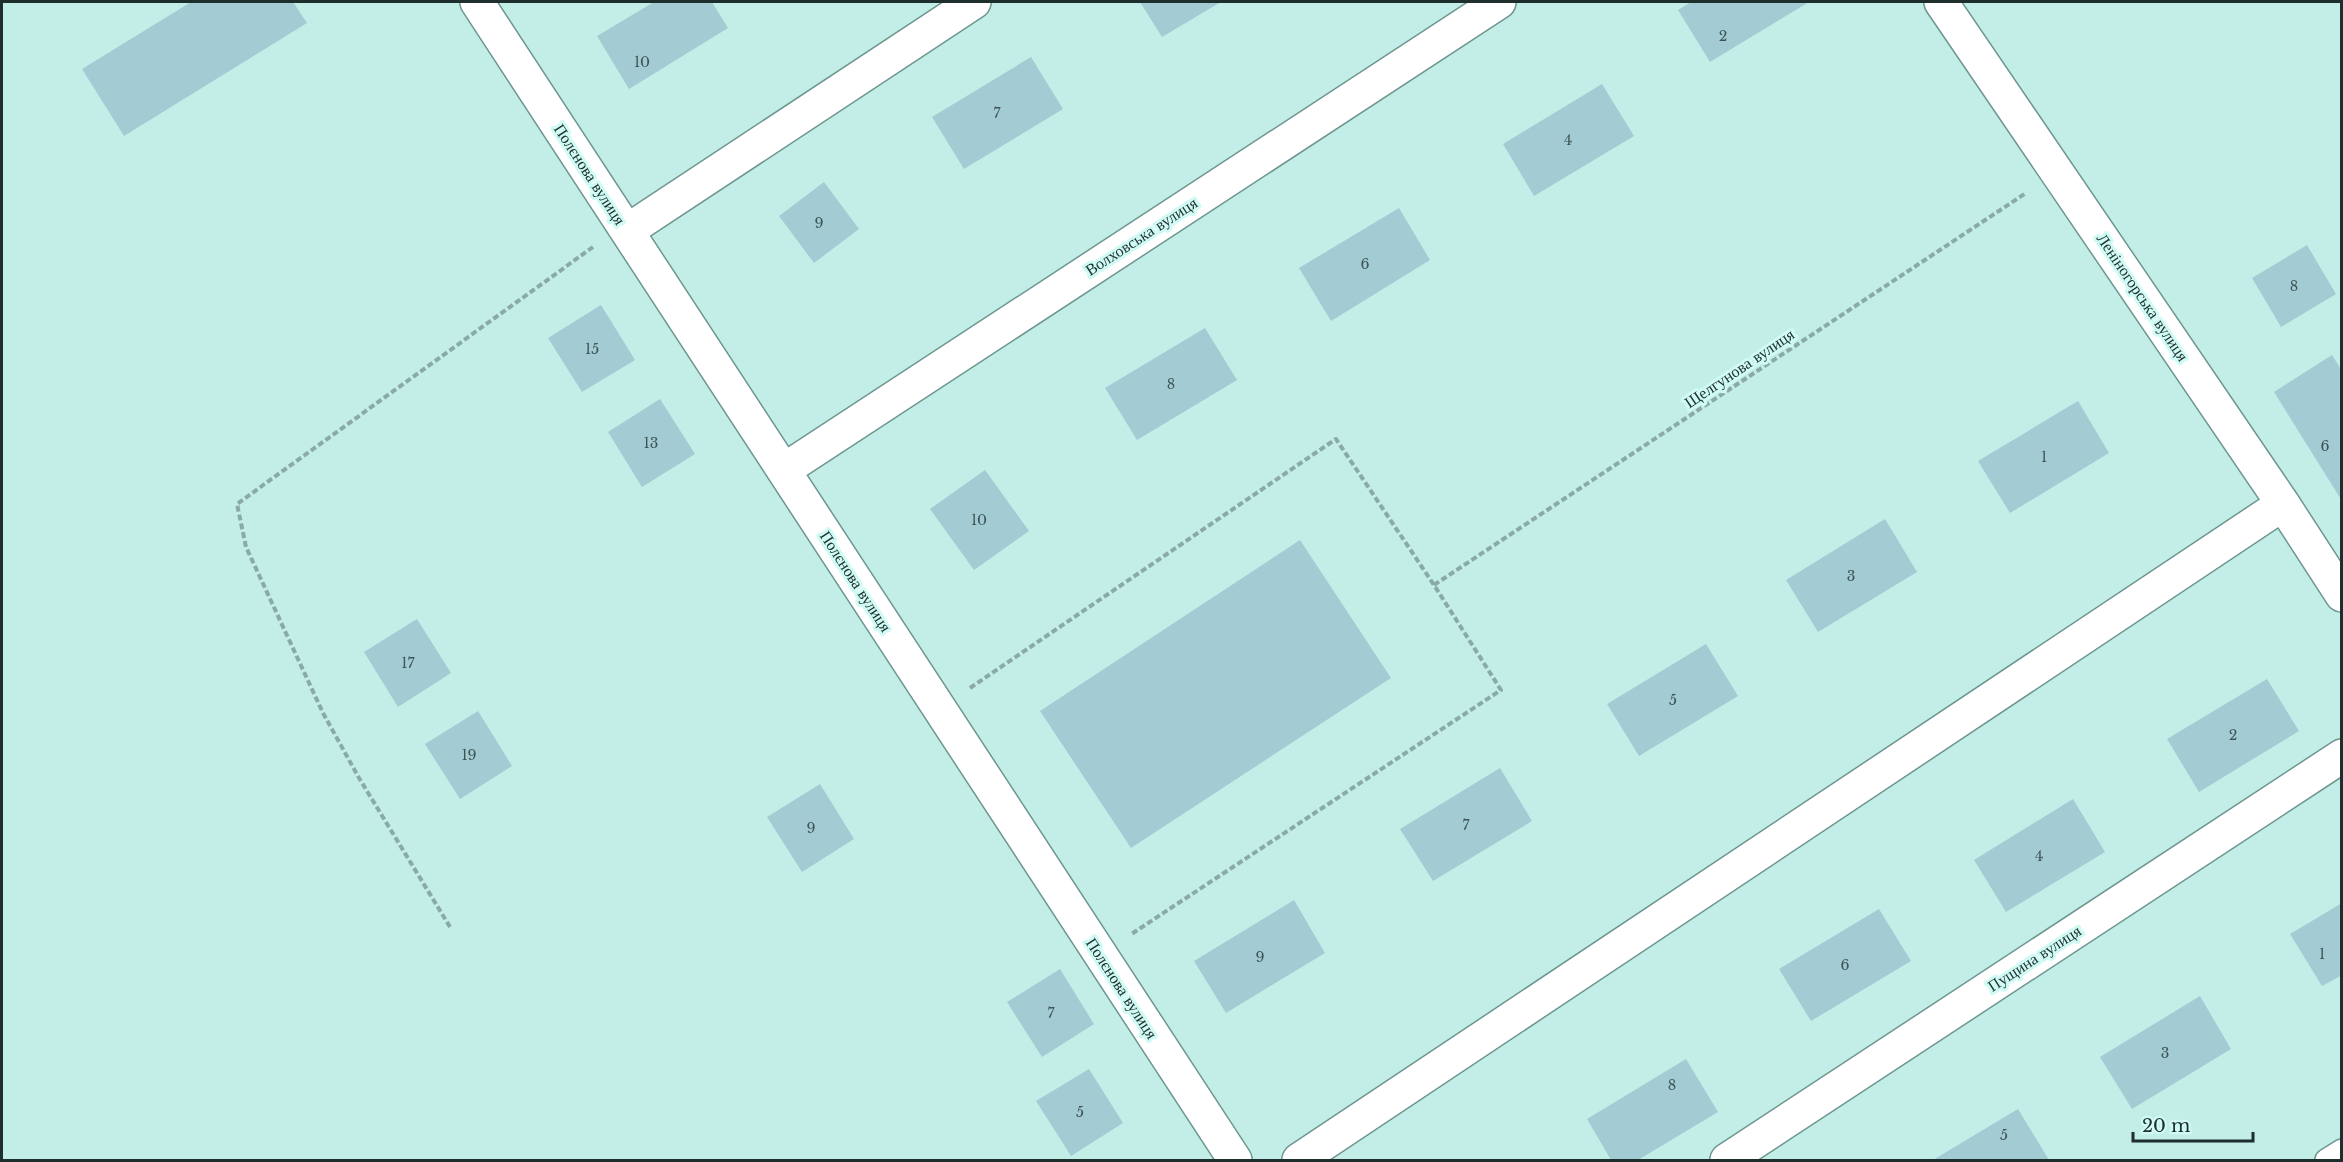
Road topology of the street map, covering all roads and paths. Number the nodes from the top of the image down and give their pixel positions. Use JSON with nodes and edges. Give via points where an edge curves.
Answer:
{"nodes":[{"id":1,"x":477,"y":2,"type":"edge"},
{"id":2,"x":974,"y":2,"type":"edge"},
{"id":3,"x":1499,"y":2,"type":"edge"},
{"id":4,"x":1941,"y":2,"type":"edge"},
{"id":5,"x":2058,"y":172,"type":"junction"},
{"id":6,"x":625,"y":228,"type":"junction"},
{"id":7,"x":783,"y":470,"type":"junction"},
{"id":8,"x":2283,"y":504,"type":"junction"},
{"id":9,"x":1434,"y":585,"type":"junction"},
{"id":10,"x":2342,"y":595,"type":"edge"},
{"id":11,"x":940,"y":709,"type":"junction"},
{"id":12,"x":2342,"y":756,"type":"edge"},
{"id":13,"x":450,"y":927,"type":"dead end"},
{"id":14,"x":1100,"y":954,"type":"junction"},
{"id":15,"x":2342,"y":1150,"type":"edge"},
{"id":16,"x":1235,"y":1161,"type":"edge"},
{"id":17,"x":1299,"y":1161,"type":"edge"},
{"id":18,"x":1726,"y":1161,"type":"edge"},
{"id":19,"x":2326,"y":1161,"type":"edge"}],
"edges":[{"from":1,"to":6,"type":"street","name":"Полєнова вулиця"},
{"from":2,"to":6,"type":"street"},
{"from":3,"to":7,"type":"street","name":"Волховська вулиця"},
{"from":4,"to":5,"type":"street","name":"Леніногорська вулиця"},
{"from":5,"to":8,"type":"street","name":"Леніногорська вулиця"},
{"from":5,"to":9,"type":"path","name":"Щелгунова вулиця"},
{"from":6,"to":7,"type":"street","name":"Полєнова вулиця"},
{"from":6,"to":13,"type":"path","via":[[237,504],[246,547],[323,713]]},
{"from":7,"to":11,"type":"street","name":"Полєнова вулиця"},
{"from":8,"to":10,"type":"street","name":"Леніногорська вулиця"},
{"from":8,"to":17,"type":"street"},
{"from":9,"to":11,"type":"path","via":[[1336,439]]},
{"from":9,"to":14,"type":"path","via":[[1501,690]]},
{"from":11,"to":14,"type":"street","name":"Полєнова вулиця"},
{"from":12,"to":18,"type":"street","name":"Пущина вулиця"},
{"from":14,"to":16,"type":"street","name":"Полєнова вулиця"},
{"from":15,"to":19,"type":"lane"}]}
